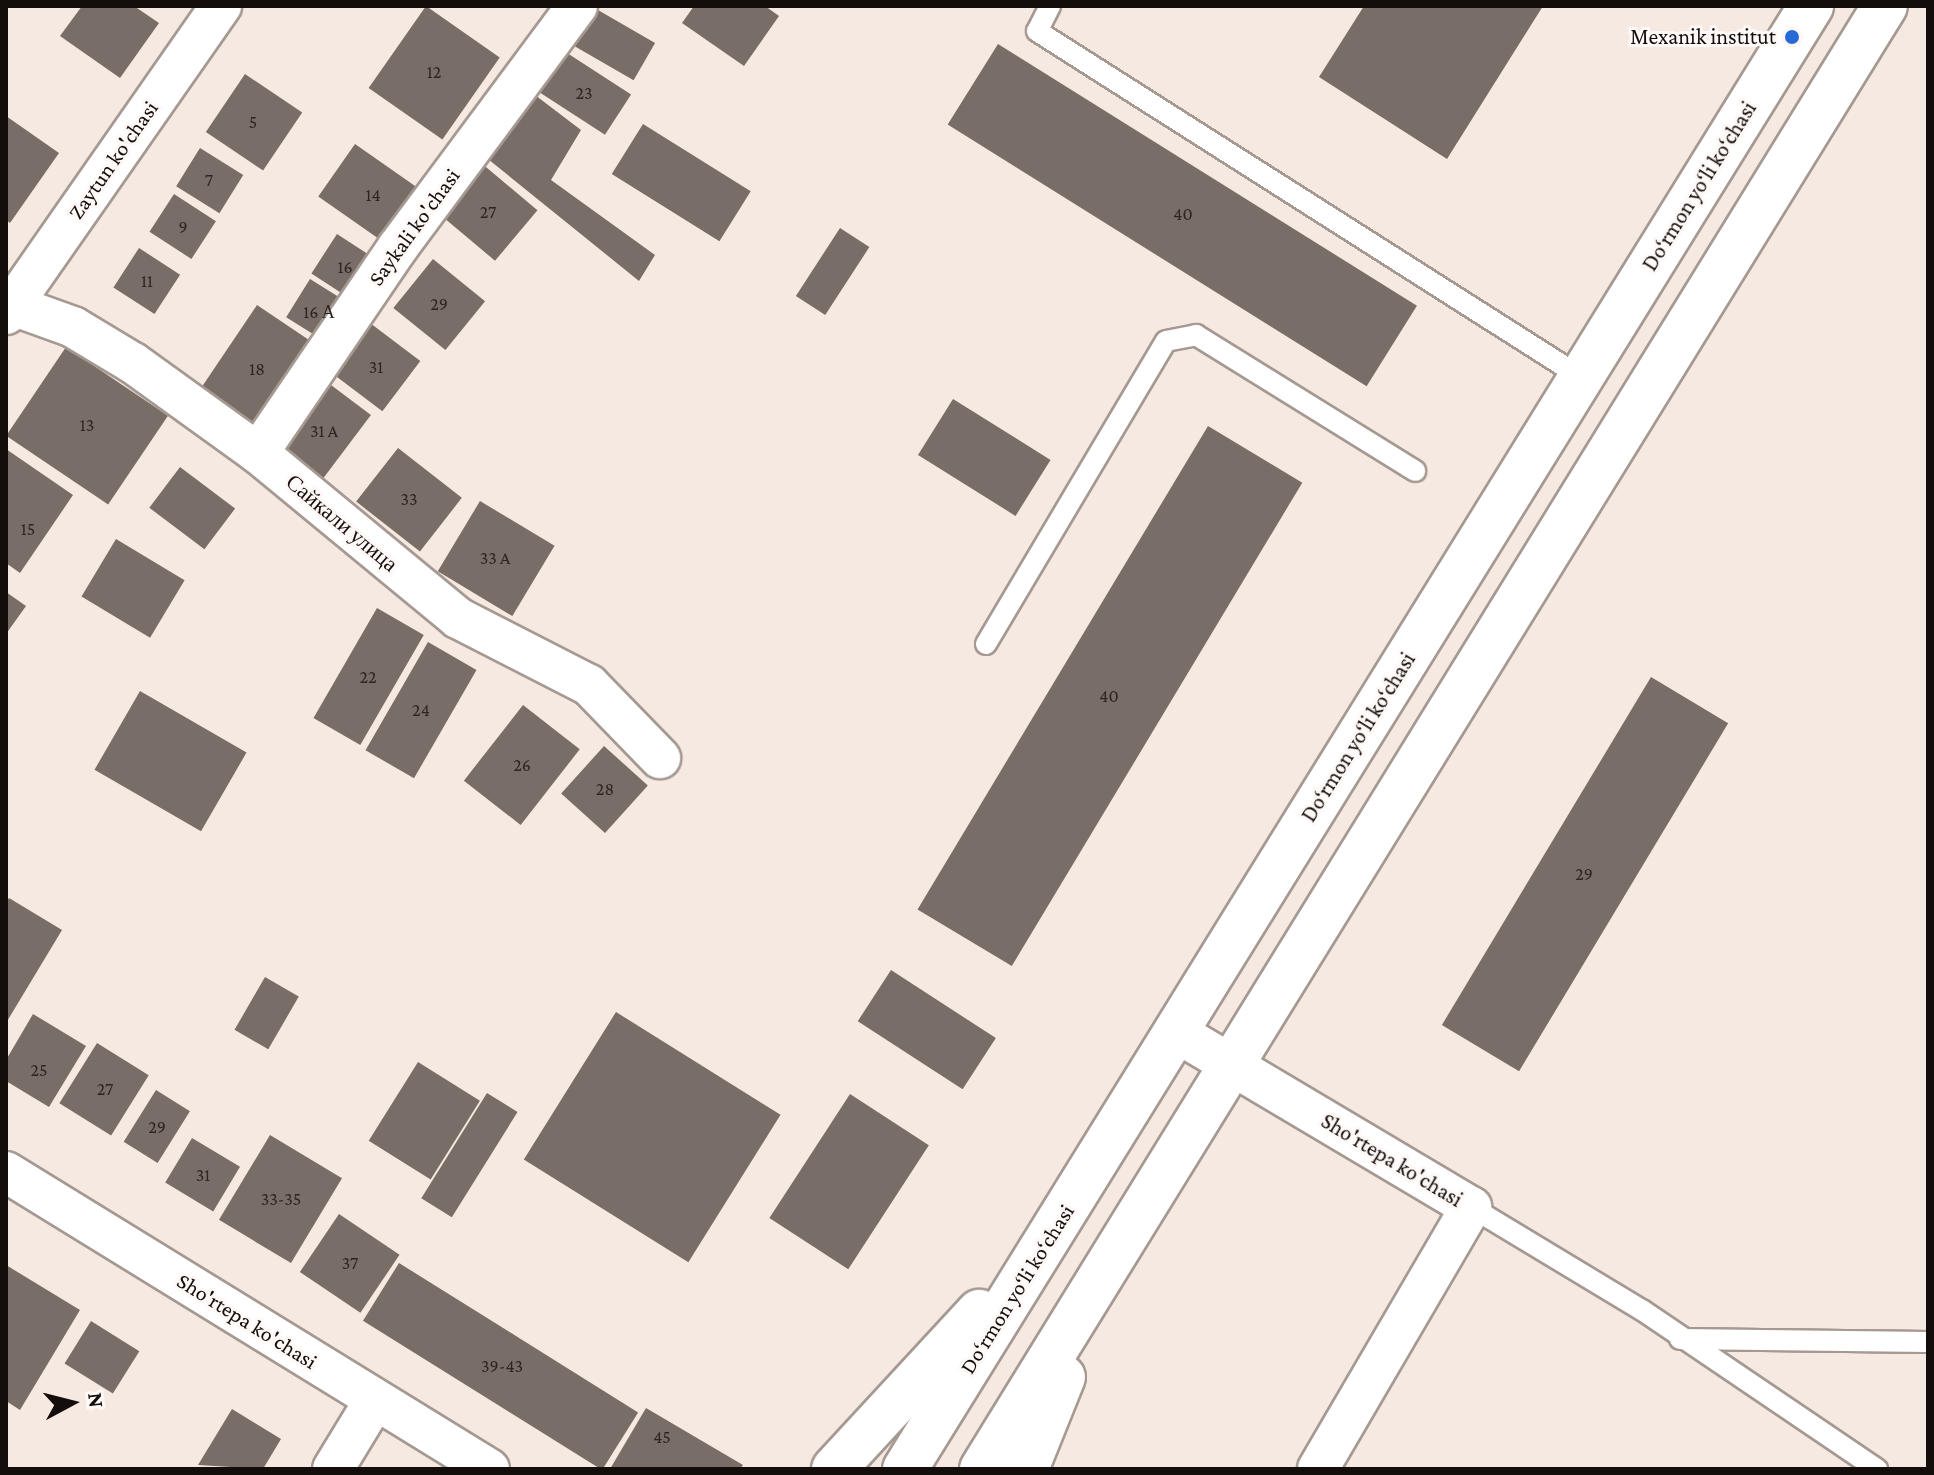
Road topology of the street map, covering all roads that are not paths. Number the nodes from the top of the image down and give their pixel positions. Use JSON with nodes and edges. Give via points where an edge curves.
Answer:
{"nodes":[{"id":1,"x":221,"y":6,"type":"edge"},
{"id":2,"x":577,"y":6,"type":"edge"},
{"id":3,"x":1050,"y":6,"type":"edge"},
{"id":4,"x":1811,"y":6,"type":"edge"},
{"id":5,"x":1885,"y":6,"type":"edge"},
{"id":6,"x":9,"y":310,"type":"edge"},
{"id":7,"x":1581,"y":377,"type":"junction"},
{"id":8,"x":258,"y":453,"type":"junction"},
{"id":9,"x":1415,"y":471,"type":"dead end"},
{"id":10,"x":986,"y":644,"type":"dead end"},
{"id":11,"x":660,"y":758,"type":"dead end"},
{"id":12,"x":1176,"y":1032,"type":"junction"},
{"id":13,"x":1232,"y":1063,"type":"junction"},
{"id":14,"x":6,"y":1172,"type":"edge"},
{"id":15,"x":1471,"y":1207,"type":"junction"},
{"id":16,"x":1051,"y":1234,"type":"junction"},
{"id":17,"x":1107,"y":1267,"type":"junction"},
{"id":18,"x":1680,"y":1339,"type":"junction"},
{"id":19,"x":1928,"y":1342,"type":"edge"},
{"id":20,"x":375,"y":1400,"type":"junction"},
{"id":21,"x":333,"y":1469,"type":"edge"},
{"id":22,"x":489,"y":1469,"type":"edge"},
{"id":23,"x":834,"y":1469,"type":"edge"},
{"id":24,"x":905,"y":1469,"type":"edge"},
{"id":25,"x":982,"y":1469,"type":"edge"},
{"id":26,"x":1026,"y":1469,"type":"edge"},
{"id":27,"x":1318,"y":1469,"type":"edge"},
{"id":28,"x":1877,"y":1469,"type":"edge"}],
"edges":[{"from":1,"to":6,"type":"street","name":"Zaytun ko'chasi"},
{"from":2,"to":8,"type":"street","name":"Saykali ko'chasi","via":[[398,247]]},
{"from":3,"to":7,"type":"lane","via":[[1037,31]]},
{"from":4,"to":7,"type":"main road","name":"Do‘rmon yo‘li ko‘chasi"},
{"from":5,"to":13,"type":"main road"},
{"from":6,"to":8,"type":"street","name":"Сайкали улица","via":[[73,327]]},
{"from":7,"to":12,"type":"main road","name":"Do‘rmon yo‘li ko‘chasi"},
{"from":8,"to":11,"type":"street","name":"Сайкали улица","via":[[458,618],[589,685]]},
{"from":9,"to":10,"type":"lane","via":[[1196,335],[1166,341]]},
{"from":12,"to":13,"type":"street","name":"Sho'rtepa ko'chasi"},
{"from":12,"to":16,"type":"main road","name":"Do‘rmon yo‘li ko‘chasi"},
{"from":13,"to":15,"type":"street","name":"Sho'rtepa ko'chasi"},
{"from":13,"to":17,"type":"main road"},
{"from":14,"to":20,"type":"street","name":"Sho'rtepa ko'chasi"},
{"from":15,"to":18,"type":"lane"},
{"from":15,"to":27,"type":"street","name":"Sho'rtepa ko'chasi"},
{"from":16,"to":23,"type":"main road"},
{"from":16,"to":24,"type":"main road","name":"Do‘rmon yo‘li ko‘chasi"},
{"from":17,"to":25,"type":"main road"},
{"from":17,"to":26,"type":"main road"},
{"from":18,"to":19,"type":"lane"},
{"from":18,"to":28,"type":"lane"},
{"from":20,"to":21,"type":"street"},
{"from":20,"to":22,"type":"street","name":"Sho'rtepa ko'chasi"}]}
